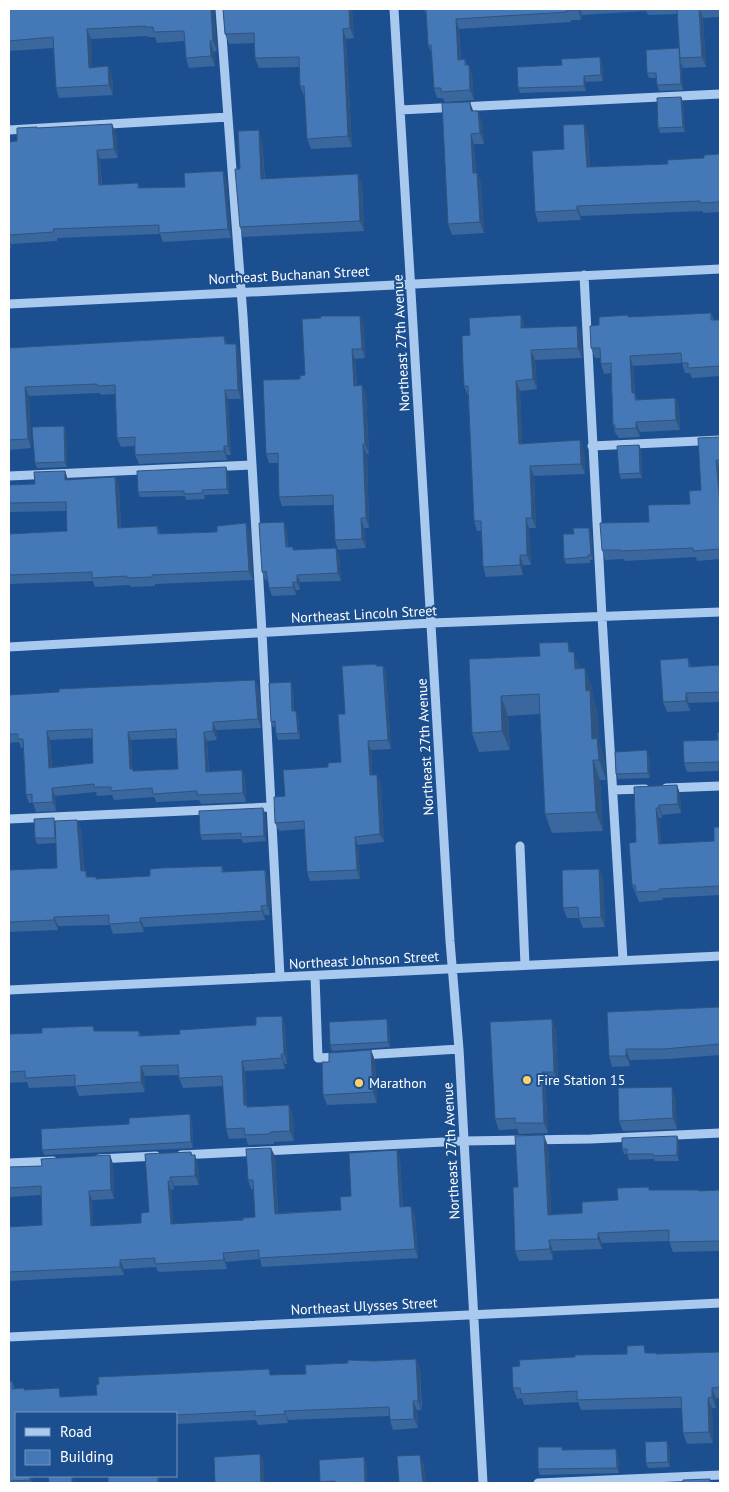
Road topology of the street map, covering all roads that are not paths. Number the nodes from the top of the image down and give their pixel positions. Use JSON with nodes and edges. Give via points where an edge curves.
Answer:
{"nodes":[{"id":1,"x":220,"y":9,"type":"edge"},
{"id":2,"x":394,"y":9,"type":"edge"},
{"id":3,"x":720,"y":94,"type":"edge"},
{"id":4,"x":400,"y":110,"type":"junction"},
{"id":5,"x":228,"y":117,"type":"junction"},
{"id":6,"x":9,"y":130,"type":"edge"},
{"id":7,"x":720,"y":269,"type":"edge"},
{"id":8,"x":584,"y":275,"type":"junction"},
{"id":9,"x":412,"y":283,"type":"junction"},
{"id":10,"x":242,"y":291,"type":"junction"},
{"id":11,"x":9,"y":304,"type":"edge"},
{"id":12,"x":720,"y":440,"type":"edge"},
{"id":13,"x":592,"y":446,"type":"junction"},
{"id":14,"x":252,"y":465,"type":"junction"},
{"id":15,"x":9,"y":476,"type":"edge"},
{"id":16,"x":720,"y":612,"type":"edge"},
{"id":17,"x":602,"y":616,"type":"junction"},
{"id":18,"x":432,"y":623,"type":"junction"},
{"id":19,"x":262,"y":633,"type":"junction"},
{"id":20,"x":9,"y":647,"type":"edge"},
{"id":21,"x":720,"y":786,"type":"edge"},
{"id":22,"x":613,"y":790,"type":"junction"},
{"id":23,"x":270,"y":807,"type":"junction"},
{"id":24,"x":9,"y":819,"type":"edge"},
{"id":25,"x":520,"y":846,"type":"dead end"},
{"id":26,"x":720,"y":956,"type":"edge"},
{"id":27,"x":623,"y":960,"type":"junction"},
{"id":28,"x":525,"y":965,"type":"junction"},
{"id":29,"x":454,"y":969,"type":"junction"},
{"id":30,"x":316,"y":976,"type":"junction"},
{"id":31,"x":280,"y":978,"type":"junction"},
{"id":32,"x":9,"y":990,"type":"edge"},
{"id":33,"x":459,"y":1049,"type":"junction"},
{"id":34,"x":348,"y":1056,"type":"edge"},
{"id":35,"x":358,"y":1056,"type":"edge"},
{"id":36,"x":720,"y":1133,"type":"edge"},
{"id":37,"x":464,"y":1141,"type":"junction"},
{"id":38,"x":88,"y":1159,"type":"edge"},
{"id":39,"x":58,"y":1161,"type":"edge"},
{"id":40,"x":9,"y":1163,"type":"edge"},
{"id":41,"x":720,"y":1303,"type":"edge"},
{"id":42,"x":474,"y":1314,"type":"junction"},
{"id":43,"x":9,"y":1337,"type":"edge"},
{"id":44,"x":720,"y":1475,"type":"edge"},
{"id":45,"x":483,"y":1483,"type":"edge"},
{"id":46,"x":538,"y":1483,"type":"edge"}],
"edges":[{"from":1,"to":5,"type":"street"},
{"from":2,"to":4,"type":"street","name":"Northeast 27th Avenue"},
{"from":3,"to":4,"type":"street"},
{"from":4,"to":9,"type":"street","name":"Northeast 27th Avenue"},
{"from":5,"to":6,"type":"street"},
{"from":5,"to":10,"type":"street"},
{"from":7,"to":8,"type":"street","name":"Northeast Buchanan Street"},
{"from":8,"to":9,"type":"street","name":"Northeast Buchanan Street"},
{"from":8,"to":13,"type":"street"},
{"from":9,"to":10,"type":"street","name":"Northeast Buchanan Street"},
{"from":9,"to":18,"type":"street","name":"Northeast 27th Avenue"},
{"from":10,"to":11,"type":"street","name":"Northeast Buchanan Street"},
{"from":10,"to":14,"type":"street"},
{"from":12,"to":13,"type":"street"},
{"from":13,"to":17,"type":"street"},
{"from":14,"to":15,"type":"street"},
{"from":14,"to":19,"type":"street"},
{"from":16,"to":17,"type":"street","name":"Northeast Lincoln Street"},
{"from":17,"to":18,"type":"street","name":"Northeast Lincoln Street"},
{"from":17,"to":22,"type":"street"},
{"from":18,"to":19,"type":"street","name":"Northeast Lincoln Street"},
{"from":18,"to":29,"type":"street","name":"Northeast 27th Avenue"},
{"from":19,"to":20,"type":"street","name":"Northeast Lincoln Street"},
{"from":19,"to":23,"type":"street"},
{"from":21,"to":22,"type":"street"},
{"from":22,"to":27,"type":"street"},
{"from":23,"to":24,"type":"street"},
{"from":23,"to":31,"type":"street"},
{"from":25,"to":28,"type":"street"},
{"from":26,"to":27,"type":"street","name":"Northeast Johnson Street"},
{"from":27,"to":28,"type":"street","name":"Northeast Johnson Street"},
{"from":28,"to":29,"type":"street","name":"Northeast Johnson Street"},
{"from":29,"to":30,"type":"street","name":"Northeast Johnson Street"},
{"from":29,"to":33,"type":"street","name":"Northeast 27th Avenue"},
{"from":30,"to":31,"type":"street","name":"Northeast Johnson Street"},
{"from":30,"to":34,"type":"street","via":[[318,1058]]},
{"from":31,"to":32,"type":"street","name":"Northeast Johnson Street"},
{"from":33,"to":35,"type":"street"},
{"from":33,"to":37,"type":"street","name":"Northeast 27th Avenue"},
{"from":36,"to":37,"type":"street"},
{"from":37,"to":38,"type":"street"},
{"from":37,"to":42,"type":"street","name":"Northeast 27th Avenue"},
{"from":39,"to":40,"type":"street"},
{"from":41,"to":42,"type":"street","name":"Northeast Ulysses Street"},
{"from":42,"to":43,"type":"street","name":"Northeast Ulysses Street"},
{"from":42,"to":45,"type":"street","name":"Northeast 27th Avenue"},
{"from":44,"to":46,"type":"street"}]}
